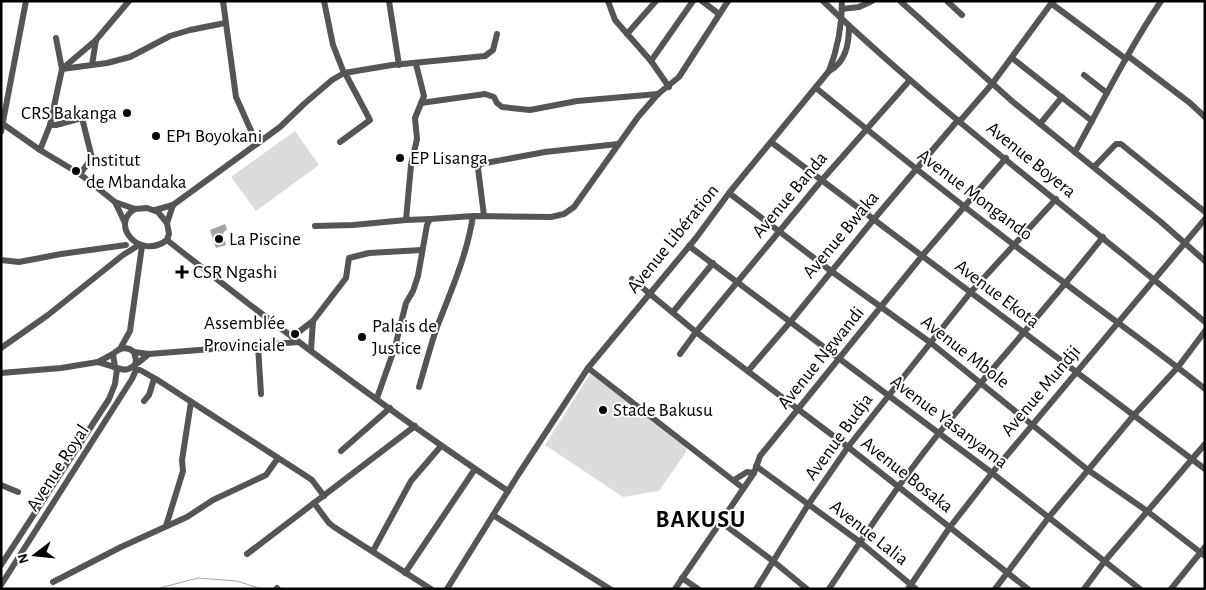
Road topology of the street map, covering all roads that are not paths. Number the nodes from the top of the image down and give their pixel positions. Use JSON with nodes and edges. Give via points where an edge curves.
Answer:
{"nodes":[{"id":1,"x":129,"y":1,"type":"edge"},
{"id":2,"x":223,"y":1,"type":"edge"},
{"id":3,"x":324,"y":1,"type":"edge"},
{"id":4,"x":389,"y":1,"type":"edge"},
{"id":5,"x":608,"y":1,"type":"edge"},
{"id":6,"x":656,"y":1,"type":"edge"},
{"id":7,"x":693,"y":1,"type":"edge"},
{"id":8,"x":702,"y":1,"type":"edge"},
{"id":9,"x":728,"y":1,"type":"edge"},
{"id":10,"x":823,"y":1,"type":"edge"},
{"id":11,"x":842,"y":1,"type":"edge"},
{"id":12,"x":872,"y":1,"type":"edge"},
{"id":13,"x":900,"y":1,"type":"edge"},
{"id":14,"x":947,"y":1,"type":"edge"},
{"id":15,"x":1161,"y":1,"type":"edge"},
{"id":16,"x":27,"y":2,"type":"edge"},
{"id":17,"x":1053,"y":2,"type":"edge"},
{"id":18,"x":842,"y":10,"type":"junction"},
{"id":19,"x":719,"y":14,"type":"junction"},
{"id":20,"x":962,"y":15,"type":"dead end"},
{"id":21,"x":841,"y":19,"type":"junction"},
{"id":22,"x":225,"y":23,"type":"junction"},
{"id":23,"x":849,"y":26,"type":"junction"},
{"id":24,"x":497,"y":34,"type":"dead end"},
{"id":25,"x":627,"y":34,"type":"junction"},
{"id":26,"x":56,"y":38,"type":"dead end"},
{"id":27,"x":96,"y":40,"type":"junction"},
{"id":28,"x":1012,"y":58,"type":"junction"},
{"id":29,"x":1127,"y":58,"type":"junction"},
{"id":30,"x":651,"y":61,"type":"junction"},
{"id":31,"x":92,"y":64,"type":"junction"},
{"id":32,"x":416,"y":64,"type":"junction"},
{"id":33,"x":399,"y":65,"type":"junction"},
{"id":34,"x":62,"y":69,"type":"junction"},
{"id":35,"x":829,"y":71,"type":"junction"},
{"id":36,"x":345,"y":73,"type":"junction"},
{"id":37,"x":1084,"y":75,"type":"dead end"},
{"id":38,"x":910,"y":80,"type":"junction"},
{"id":39,"x":992,"y":84,"type":"junction"},
{"id":40,"x":668,"y":87,"type":"junction"},
{"id":41,"x":816,"y":88,"type":"junction"},
{"id":42,"x":1107,"y":93,"type":"junction"},
{"id":43,"x":658,"y":94,"type":"junction"},
{"id":44,"x":1062,"y":98,"type":"junction"},
{"id":45,"x":421,"y":103,"type":"junction"},
{"id":46,"x":1205,"y":117,"type":"edge"},
{"id":47,"x":959,"y":120,"type":"junction"},
{"id":48,"x":1092,"y":122,"type":"junction"},
{"id":49,"x":1040,"y":124,"type":"junction"},
{"id":50,"x":50,"y":125,"type":"junction"},
{"id":51,"x":2,"y":128,"type":"edge"},
{"id":52,"x":867,"y":130,"type":"junction"},
{"id":53,"x":340,"y":142,"type":"dead end"},
{"id":54,"x":770,"y":142,"type":"junction"},
{"id":55,"x":256,"y":144,"type":"junction"},
{"id":56,"x":618,"y":144,"type":"junction"},
{"id":57,"x":602,"y":145,"type":"junction"},
{"id":58,"x":40,"y":150,"type":"junction"},
{"id":59,"x":1075,"y":152,"type":"junction"},
{"id":60,"x":610,"y":156,"type":"junction"},
{"id":61,"x":1006,"y":158,"type":"junction"},
{"id":62,"x":1094,"y":167,"type":"junction"},
{"id":63,"x":916,"y":169,"type":"junction"},
{"id":64,"x":80,"y":174,"type":"junction"},
{"id":65,"x":821,"y":181,"type":"junction"},
{"id":66,"x":729,"y":193,"type":"junction"},
{"id":67,"x":1056,"y":199,"type":"junction"},
{"id":68,"x":115,"y":202,"type":"junction"},
{"id":69,"x":173,"y":205,"type":"junction"},
{"id":70,"x":964,"y":206,"type":"junction"},
{"id":71,"x":135,"y":209,"type":"junction"},
{"id":72,"x":155,"y":210,"type":"junction"},
{"id":73,"x":1205,"y":212,"type":"edge"},
{"id":74,"x":473,"y":216,"type":"junction"},
{"id":75,"x":484,"y":216,"type":"junction"},
{"id":76,"x":874,"y":218,"type":"junction"},
{"id":77,"x":1205,"y":219,"type":"edge"},
{"id":78,"x":406,"y":220,"type":"junction"},
{"id":79,"x":427,"y":221,"type":"junction"},
{"id":80,"x":167,"y":222,"type":"junction"},
{"id":81,"x":125,"y":223,"type":"junction"},
{"id":82,"x":315,"y":226,"type":"dead end"},
{"id":83,"x":779,"y":231,"type":"junction"},
{"id":84,"x":1103,"y":237,"type":"junction"},
{"id":85,"x":131,"y":238,"type":"junction"},
{"id":86,"x":168,"y":240,"type":"junction"},
{"id":87,"x":1185,"y":243,"type":"junction"},
{"id":88,"x":126,"y":245,"type":"junction"},
{"id":89,"x":141,"y":245,"type":"junction"},
{"id":90,"x":1015,"y":245,"type":"junction"},
{"id":91,"x":689,"y":246,"type":"junction"},
{"id":92,"x":422,"y":250,"type":"junction"},
{"id":93,"x":123,"y":255,"type":"junction"},
{"id":94,"x":922,"y":256,"type":"junction"},
{"id":95,"x":1,"y":260,"type":"edge"},
{"id":96,"x":1205,"y":261,"type":"edge"},
{"id":97,"x":713,"y":263,"type":"junction"},
{"id":98,"x":831,"y":271,"type":"junction"},
{"id":99,"x":632,"y":279,"type":"dead end"},
{"id":100,"x":1155,"y":280,"type":"junction"},
{"id":101,"x":738,"y":282,"type":"junction"},
{"id":102,"x":1066,"y":284,"type":"junction"},
{"id":103,"x":649,"y":293,"type":"junction"},
{"id":104,"x":970,"y":293,"type":"junction"},
{"id":105,"x":881,"y":308,"type":"junction"},
{"id":106,"x":673,"y":312,"type":"junction"},
{"id":107,"x":314,"y":321,"type":"junction"},
{"id":108,"x":790,"y":321,"type":"junction"},
{"id":109,"x":1120,"y":322,"type":"junction"},
{"id":110,"x":1205,"y":322,"type":"edge"},
{"id":111,"x":1205,"y":331,"type":"edge"},
{"id":112,"x":696,"y":332,"type":"junction"},
{"id":113,"x":1022,"y":332,"type":"junction"},
{"id":114,"x":292,"y":337,"type":"junction"},
{"id":115,"x":127,"y":338,"type":"junction"},
{"id":116,"x":299,"y":342,"type":"junction"},
{"id":117,"x":931,"y":343,"type":"junction"},
{"id":118,"x":258,"y":346,"type":"junction"},
{"id":119,"x":1,"y":348,"type":"edge"},
{"id":120,"x":120,"y":349,"type":"junction"},
{"id":121,"x":132,"y":350,"type":"junction"},
{"id":122,"x":311,"y":350,"type":"junction"},
{"id":123,"x":112,"y":354,"type":"junction"},
{"id":124,"x":150,"y":354,"type":"junction"},
{"id":125,"x":680,"y":354,"type":"dead end"},
{"id":126,"x":841,"y":358,"type":"junction"},
{"id":127,"x":98,"y":362,"type":"junction"},
{"id":128,"x":1178,"y":367,"type":"junction"},
{"id":129,"x":116,"y":368,"type":"junction"},
{"id":130,"x":135,"y":368,"type":"junction"},
{"id":131,"x":588,"y":368,"type":"junction"},
{"id":132,"x":748,"y":371,"type":"junction"},
{"id":133,"x":1,"y":373,"type":"edge"},
{"id":134,"x":1076,"y":373,"type":"junction"},
{"id":135,"x":154,"y":379,"type":"junction"},
{"id":136,"x":981,"y":383,"type":"junction"},
{"id":137,"x":419,"y":387,"type":"dead end"},
{"id":138,"x":1205,"y":389,"type":"edge"},
{"id":139,"x":261,"y":394,"type":"dead end"},
{"id":140,"x":888,"y":395,"type":"junction"},
{"id":141,"x":377,"y":398,"type":"junction"},
{"id":142,"x":144,"y":401,"type":"dead end"},
{"id":143,"x":192,"y":402,"type":"junction"},
{"id":144,"x":390,"y":408,"type":"junction"},
{"id":145,"x":798,"y":410,"type":"junction"},
{"id":146,"x":1134,"y":415,"type":"junction"},
{"id":147,"x":1032,"y":424,"type":"junction"},
{"id":148,"x":415,"y":426,"type":"junction"},
{"id":149,"x":939,"y":434,"type":"junction"},
{"id":150,"x":1205,"y":444,"type":"edge"},
{"id":151,"x":440,"y":446,"type":"junction"},
{"id":152,"x":848,"y":447,"type":"junction"},
{"id":153,"x":341,"y":451,"type":"dead end"},
{"id":154,"x":278,"y":458,"type":"junction"},
{"id":155,"x":1192,"y":459,"type":"junction"},
{"id":156,"x":475,"y":469,"type":"junction"},
{"id":157,"x":1205,"y":469,"type":"edge"},
{"id":158,"x":755,"y":470,"type":"junction"},
{"id":159,"x":1088,"y":470,"type":"junction"},
{"id":160,"x":992,"y":472,"type":"junction"},
{"id":161,"x":734,"y":480,"type":"junction"},
{"id":162,"x":1,"y":485,"type":"edge"},
{"id":163,"x":898,"y":486,"type":"junction"},
{"id":164,"x":743,"y":488,"type":"junction"},
{"id":165,"x":18,"y":492,"type":"dead end"},
{"id":166,"x":508,"y":492,"type":"junction"},
{"id":167,"x":324,"y":496,"type":"junction"},
{"id":168,"x":314,"y":503,"type":"junction"},
{"id":169,"x":808,"y":505,"type":"junction"},
{"id":170,"x":1147,"y":511,"type":"junction"},
{"id":171,"x":493,"y":515,"type":"junction"},
{"id":172,"x":1049,"y":517,"type":"junction"},
{"id":173,"x":721,"y":522,"type":"junction"},
{"id":174,"x":166,"y":526,"type":"junction"},
{"id":175,"x":950,"y":528,"type":"junction"},
{"id":176,"x":860,"y":542,"type":"junction"},
{"id":177,"x":1205,"y":547,"type":"edge"},
{"id":178,"x":373,"y":551,"type":"junction"},
{"id":179,"x":247,"y":554,"type":"dead end"},
{"id":180,"x":1202,"y":555,"type":"edge"},
{"id":181,"x":773,"y":561,"type":"junction"},
{"id":182,"x":1104,"y":562,"type":"junction"},
{"id":183,"x":1,"y":564,"type":"edge"},
{"id":184,"x":1006,"y":571,"type":"junction"},
{"id":185,"x":405,"y":573,"type":"junction"},
{"id":186,"x":682,"y":578,"type":"junction"},
{"id":187,"x":53,"y":582,"type":"dead end"},
{"id":188,"x":1,"y":585,"type":"edge"},
{"id":189,"x":912,"y":587,"type":"edge"},
{"id":190,"x":430,"y":589,"type":"edge"},
{"id":191,"x":447,"y":589,"type":"edge"},
{"id":192,"x":610,"y":589,"type":"edge"},
{"id":193,"x":675,"y":589,"type":"edge"},
{"id":194,"x":698,"y":589,"type":"edge"},
{"id":195,"x":756,"y":589,"type":"edge"},
{"id":196,"x":806,"y":589,"type":"edge"},
{"id":197,"x":829,"y":589,"type":"edge"},
{"id":198,"x":994,"y":589,"type":"edge"},
{"id":199,"x":1028,"y":589,"type":"edge"},
{"id":200,"x":1084,"y":589,"type":"edge"},
{"id":201,"x":1140,"y":589,"type":"edge"},
{"id":202,"x":1171,"y":589,"type":"edge"}],
"edges":[{"from":1,"to":27,"type":"street"},
{"from":2,"to":22,"type":"street"},
{"from":3,"to":36,"type":"street","via":[[333,46]]},
{"from":4,"to":33,"type":"street"},
{"from":5,"to":25,"type":"street","via":[[615,20]]},
{"from":6,"to":25,"type":"street"},
{"from":7,"to":30,"type":"street"},
{"from":8,"to":19,"type":"street"},
{"from":9,"to":19,"type":"street"},
{"from":10,"to":21,"type":"street","name":"Avenue Boyera"},
{"from":11,"to":18,"type":"street","name":"Avenue Libération"},
{"from":12,"to":18,"type":"street"},
{"from":13,"to":39,"type":"street"},
{"from":14,"to":20,"type":"street"},
{"from":15,"to":29,"type":"street"},
{"from":16,"to":51,"type":"street"},
{"from":17,"to":28,"type":"street","name":"Avenue Bwaka"},
{"from":17,"to":29,"type":"street"},
{"from":18,"to":21,"type":"street","name":"Avenue Libération"},
{"from":19,"to":40,"type":"street","via":[[679,77]]},
{"from":21,"to":23,"type":"street","name":"Avenue Boyera"},
{"from":21,"to":35,"type":"street","name":"Avenue Libération","via":[[838,45]]},
{"from":22,"to":31,"type":"street","via":[[170,36],[130,58]]},
{"from":22,"to":55,"type":"street","via":[[236,97]]},
{"from":23,"to":35,"type":"street","via":[[845,54],[838,66]]},
{"from":23,"to":38,"type":"street","name":"Avenue Boyera"},
{"from":24,"to":32,"type":"street","via":[[493,50],[485,56]]},
{"from":25,"to":30,"type":"street"},
{"from":26,"to":34,"type":"street"},
{"from":27,"to":31,"type":"street"},
{"from":27,"to":34,"type":"street"},
{"from":28,"to":39,"type":"street","name":"Avenue Bwaka"},
{"from":28,"to":44,"type":"street"},
{"from":29,"to":42,"type":"street"},
{"from":29,"to":46,"type":"street"},
{"from":30,"to":40,"type":"street"},
{"from":31,"to":34,"type":"street"},
{"from":32,"to":33,"type":"street"},
{"from":32,"to":45,"type":"street","via":[[423,92]]},
{"from":33,"to":36,"type":"street"},
{"from":34,"to":50,"type":"street"},
{"from":35,"to":41,"type":"street","name":"Avenue Libération"},
{"from":36,"to":53,"type":"street","via":[[370,120]]},
{"from":36,"to":55,"type":"street","via":[[332,80]]},
{"from":37,"to":42,"type":"street"},
{"from":38,"to":47,"type":"street","name":"Avenue Boyera"},
{"from":38,"to":52,"type":"street","name":"Avenue Banda"},
{"from":39,"to":47,"type":"street","name":"Avenue Bwaka"},
{"from":39,"to":49,"type":"street"},
{"from":40,"to":43,"type":"street"},
{"from":41,"to":52,"type":"street","name":"Avenue Mongando"},
{"from":41,"to":54,"type":"street","name":"Avenue Libération"},
{"from":42,"to":48,"type":"street"},
{"from":43,"to":45,"type":"street","via":[[577,101],[530,110],[502,107],[494,97],[484,94]]},
{"from":43,"to":56,"type":"street"},
{"from":44,"to":48,"type":"street"},
{"from":44,"to":49,"type":"street"},
{"from":45,"to":78,"type":"street","via":[[415,118],[417,139]]},
{"from":47,"to":61,"type":"street","name":"Avenue Boyera"},
{"from":47,"to":63,"type":"street","name":"Avenue Bwaka"},
{"from":48,"to":59,"type":"street"},
{"from":49,"to":59,"type":"street"},
{"from":50,"to":58,"type":"street"},
{"from":50,"to":64,"type":"street","via":[[82,118],[92,158]]},
{"from":51,"to":58,"type":"street"},
{"from":52,"to":63,"type":"street","name":"Avenue Mongando"},
{"from":52,"to":65,"type":"street","name":"Avenue Banda"},
{"from":54,"to":65,"type":"street","name":"Avenue Ekota"},
{"from":54,"to":66,"type":"street","name":"Avenue Libération"},
{"from":55,"to":69,"type":"street"},
{"from":56,"to":57,"type":"street"},
{"from":56,"to":60,"type":"street"},
{"from":57,"to":60,"type":"street"},
{"from":57,"to":75,"type":"street","via":[[480,164]]},
{"from":58,"to":64,"type":"street"},
{"from":59,"to":62,"type":"street"},
{"from":60,"to":75,"type":"street","via":[[574,207],[564,214],[551,217]]},
{"from":61,"to":67,"type":"street","name":"Avenue Boyera"},
{"from":61,"to":70,"type":"street","name":"Avenue Ngwandi"},
{"from":62,"to":73,"type":"street","via":[[1116,144],[1121,144]]},
{"from":62,"to":87,"type":"street"},
{"from":63,"to":70,"type":"street","name":"Avenue Mongando"},
{"from":63,"to":76,"type":"street","name":"Avenue Bwaka"},
{"from":64,"to":68,"type":"street"},
{"from":65,"to":76,"type":"street","name":"Avenue Ekota"},
{"from":65,"to":83,"type":"street","name":"Avenue Banda"},
{"from":66,"to":83,"type":"street","name":"Avenue Mbole"},
{"from":66,"to":91,"type":"street","name":"Avenue Libération"},
{"from":67,"to":84,"type":"street","name":"Avenue Boyera"},
{"from":67,"to":90,"type":"street","name":"Avenue Budja"},
{"from":68,"to":71,"type":"street"},
{"from":68,"to":81,"type":"street"},
{"from":69,"to":72,"type":"street"},
{"from":69,"to":80,"type":"street"},
{"from":70,"to":90,"type":"street","name":"Avenue Mongando"},
{"from":70,"to":94,"type":"street","name":"Avenue Ngwandi"},
{"from":71,"to":72,"type":"street"},
{"from":71,"to":81,"type":"street","via":[[128,214]]},
{"from":72,"to":80,"type":"street"},
{"from":74,"to":75,"type":"street"},
{"from":74,"to":79,"type":"street"},
{"from":74,"to":137,"type":"street","via":[[470,239],[437,327]]},
{"from":76,"to":94,"type":"street","name":"Avenue Ekota"},
{"from":76,"to":98,"type":"street","name":"Avenue Bwaka"},
{"from":77,"to":87,"type":"street","name":"Avenue Mundji"},
{"from":78,"to":79,"type":"street"},
{"from":78,"to":82,"type":"street"},
{"from":79,"to":92,"type":"street"},
{"from":80,"to":86,"type":"street"},
{"from":81,"to":85,"type":"street"},
{"from":83,"to":98,"type":"street","name":"Avenue Mbole"},
{"from":83,"to":101,"type":"street","name":"Avenue Banda"},
{"from":84,"to":100,"type":"street","name":"Avenue Boyera"},
{"from":84,"to":102,"type":"street"},
{"from":85,"to":88,"type":"street"},
{"from":85,"to":89,"type":"street"},
{"from":86,"to":89,"type":"street","via":[[156,246]]},
{"from":86,"to":114,"type":"street"},
{"from":87,"to":96,"type":"street"},
{"from":87,"to":100,"type":"street","name":"Avenue Mundji"},
{"from":88,"to":93,"type":"street"},
{"from":88,"to":95,"type":"street","via":[[19,262]]},
{"from":89,"to":93,"type":"street"},
{"from":89,"to":115,"type":"street"},
{"from":90,"to":102,"type":"street","name":"Avenue Mongando"},
{"from":90,"to":104,"type":"street","name":"Avenue Budja"},
{"from":91,"to":97,"type":"street","name":"Avenue Yasanyama"},
{"from":91,"to":103,"type":"street","name":"Avenue Libération"},
{"from":92,"to":107,"type":"street","via":[[369,253],[349,258],[346,278]]},
{"from":92,"to":141,"type":"street","via":[[415,285],[406,303]]},
{"from":93,"to":119,"type":"street"},
{"from":94,"to":104,"type":"street","name":"Avenue Ekota"},
{"from":94,"to":105,"type":"street","name":"Avenue Ngwandi"},
{"from":97,"to":101,"type":"street","name":"Avenue Yasanyama"},
{"from":97,"to":106,"type":"street"},
{"from":98,"to":105,"type":"street","name":"Avenue Mbole"},
{"from":98,"to":108,"type":"street","name":"Avenue Bwaka"},
{"from":99,"to":103,"type":"street","name":"Avenue Bosaka"},
{"from":100,"to":109,"type":"street","name":"Avenue Mundji"},
{"from":100,"to":110,"type":"street","name":"Avenue Boyera"},
{"from":101,"to":108,"type":"street","name":"Avenue Yasanyama"},
{"from":101,"to":112,"type":"street","name":"Avenue Banda"},
{"from":102,"to":109,"type":"street","name":"Avenue Mongando"},
{"from":102,"to":113,"type":"street"},
{"from":103,"to":106,"type":"street","name":"Avenue Bosaka"},
{"from":103,"to":131,"type":"street","name":"Avenue Libération"},
{"from":104,"to":113,"type":"street","name":"Avenue Ekota"},
{"from":104,"to":117,"type":"street","name":"Avenue Budja"},
{"from":105,"to":117,"type":"street","name":"Avenue Mbole"},
{"from":105,"to":126,"type":"street","name":"Avenue Ngwandi"},
{"from":106,"to":112,"type":"street","name":"Avenue Bosaka"},
{"from":107,"to":114,"type":"street"},
{"from":107,"to":122,"type":"street"},
{"from":108,"to":126,"type":"street","name":"Avenue Yasanyama"},
{"from":108,"to":132,"type":"street","name":"Avenue Bwaka"},
{"from":109,"to":128,"type":"street","name":"Avenue Mongando"},
{"from":109,"to":134,"type":"street","name":"Avenue Mundji"},
{"from":111,"to":128,"type":"street"},
{"from":112,"to":125,"type":"street","name":"Avenue Banda"},
{"from":112,"to":132,"type":"street","name":"Avenue Bosaka"},
{"from":113,"to":134,"type":"street","name":"Avenue Ekota"},
{"from":113,"to":136,"type":"street"},
{"from":114,"to":116,"type":"street"},
{"from":115,"to":120,"type":"street"},
{"from":115,"to":121,"type":"street"},
{"from":116,"to":118,"type":"street"},
{"from":116,"to":122,"type":"street"},
{"from":117,"to":136,"type":"street","name":"Avenue Mbole"},
{"from":117,"to":140,"type":"street","name":"Avenue Budja"},
{"from":118,"to":124,"type":"street"},
{"from":118,"to":139,"type":"street"},
{"from":120,"to":121,"type":"street"},
{"from":120,"to":123,"type":"street"},
{"from":121,"to":124,"type":"street"},
{"from":121,"to":130,"type":"street"},
{"from":122,"to":141,"type":"street"},
{"from":123,"to":127,"type":"street"},
{"from":123,"to":129,"type":"street"},
{"from":124,"to":130,"type":"street"},
{"from":126,"to":140,"type":"street","name":"Avenue Yasanyama"},
{"from":126,"to":145,"type":"street","name":"Avenue Ngwandi"},
{"from":127,"to":129,"type":"street"},
{"from":127,"to":133,"type":"street"},
{"from":128,"to":138,"type":"street","name":"Avenue Mongando"},
{"from":128,"to":146,"type":"street"},
{"from":129,"to":130,"type":"street","via":[[124,371]]},
{"from":129,"to":183,"type":"street","name":"Avenue Royal","via":[[110,400]]},
{"from":130,"to":135,"type":"street"},
{"from":130,"to":188,"type":"street","name":"Avenue Royal","via":[[132,379]]},
{"from":131,"to":161,"type":"street"},
{"from":131,"to":166,"type":"street","name":"Avenue Libération"},
{"from":132,"to":145,"type":"street","name":"Avenue Bosaka"},
{"from":134,"to":146,"type":"street","name":"Avenue Ekota"},
{"from":134,"to":147,"type":"street","name":"Avenue Mundji"},
{"from":135,"to":142,"type":"street"},
{"from":135,"to":143,"type":"street"},
{"from":136,"to":147,"type":"street","name":"Avenue Mbole"},
{"from":136,"to":149,"type":"street"},
{"from":140,"to":149,"type":"street","name":"Avenue Yasanyama"},
{"from":140,"to":152,"type":"street","name":"Avenue Budja"},
{"from":141,"to":144,"type":"street"},
{"from":143,"to":154,"type":"street"},
{"from":143,"to":174,"type":"street","via":[[183,471]]},
{"from":144,"to":148,"type":"street"},
{"from":144,"to":153,"type":"street"},
{"from":145,"to":152,"type":"street","name":"Avenue Bosaka"},
{"from":145,"to":158,"type":"street","name":"Avenue Ngwandi","via":[[760,456]]},
{"from":146,"to":155,"type":"street","name":"Avenue Ekota"},
{"from":146,"to":159,"type":"street"},
{"from":147,"to":159,"type":"street","name":"Avenue Mbole"},
{"from":147,"to":160,"type":"street","name":"Avenue Mundji"},
{"from":148,"to":151,"type":"street"},
{"from":148,"to":167,"type":"street"},
{"from":149,"to":160,"type":"street","name":"Avenue Yasanyama"},
{"from":149,"to":163,"type":"street"},
{"from":150,"to":155,"type":"street"},
{"from":151,"to":156,"type":"street"},
{"from":151,"to":178,"type":"street","via":[[411,481]]},
{"from":152,"to":163,"type":"street","name":"Avenue Bosaka"},
{"from":152,"to":169,"type":"street","name":"Avenue Budja"},
{"from":154,"to":167,"type":"street","via":[[312,480]]},
{"from":154,"to":174,"type":"street","via":[[266,475]]},
{"from":155,"to":157,"type":"street","name":"Avenue Ekota"},
{"from":155,"to":170,"type":"street"},
{"from":156,"to":166,"type":"street"},
{"from":156,"to":185,"type":"street"},
{"from":158,"to":161,"type":"street"},
{"from":158,"to":164,"type":"street","name":"Avenue Ngwandi"},
{"from":158,"to":169,"type":"street","name":"Avenue Lalia"},
{"from":159,"to":170,"type":"street","name":"Avenue Mbole"},
{"from":159,"to":172,"type":"street"},
{"from":160,"to":172,"type":"street","name":"Avenue Yasanyama"},
{"from":160,"to":175,"type":"street","name":"Avenue Mundji"},
{"from":161,"to":164,"type":"street"},
{"from":162,"to":165,"type":"street"},
{"from":163,"to":175,"type":"street","name":"Avenue Bosaka"},
{"from":163,"to":176,"type":"street"},
{"from":164,"to":173,"type":"street","name":"Avenue Ngwandi"},
{"from":166,"to":171,"type":"street","name":"Avenue Libération"},
{"from":167,"to":168,"type":"street"},
{"from":168,"to":178,"type":"street","via":[[329,523]]},
{"from":168,"to":179,"type":"street"},
{"from":169,"to":176,"type":"street","name":"Avenue Lalia"},
{"from":169,"to":181,"type":"street","name":"Avenue Budja"},
{"from":170,"to":180,"type":"street","name":"Avenue Mbole"},
{"from":170,"to":182,"type":"street"},
{"from":171,"to":191,"type":"street"},
{"from":171,"to":192,"type":"street"},
{"from":172,"to":182,"type":"street","name":"Avenue Yasanyama"},
{"from":172,"to":184,"type":"street"},
{"from":173,"to":181,"type":"street"},
{"from":173,"to":186,"type":"street","name":"Avenue Ngwandi"},
{"from":174,"to":187,"type":"street"},
{"from":175,"to":184,"type":"street","name":"Avenue Bosaka"},
{"from":175,"to":189,"type":"street","name":"Avenue Mundji"},
{"from":176,"to":189,"type":"street","name":"Avenue Lalia"},
{"from":176,"to":197,"type":"street"},
{"from":177,"to":180,"type":"street"},
{"from":178,"to":185,"type":"street"},
{"from":180,"to":202,"type":"street"},
{"from":181,"to":195,"type":"street","name":"Avenue Budja"},
{"from":181,"to":196,"type":"street"},
{"from":182,"to":200,"type":"street"},
{"from":182,"to":201,"type":"street","name":"Avenue Yasanyama"},
{"from":184,"to":198,"type":"street"},
{"from":184,"to":199,"type":"street","name":"Avenue Bosaka"},
{"from":185,"to":190,"type":"street"},
{"from":186,"to":193,"type":"street","name":"Avenue Ngwandi"},
{"from":186,"to":194,"type":"street"}]}
